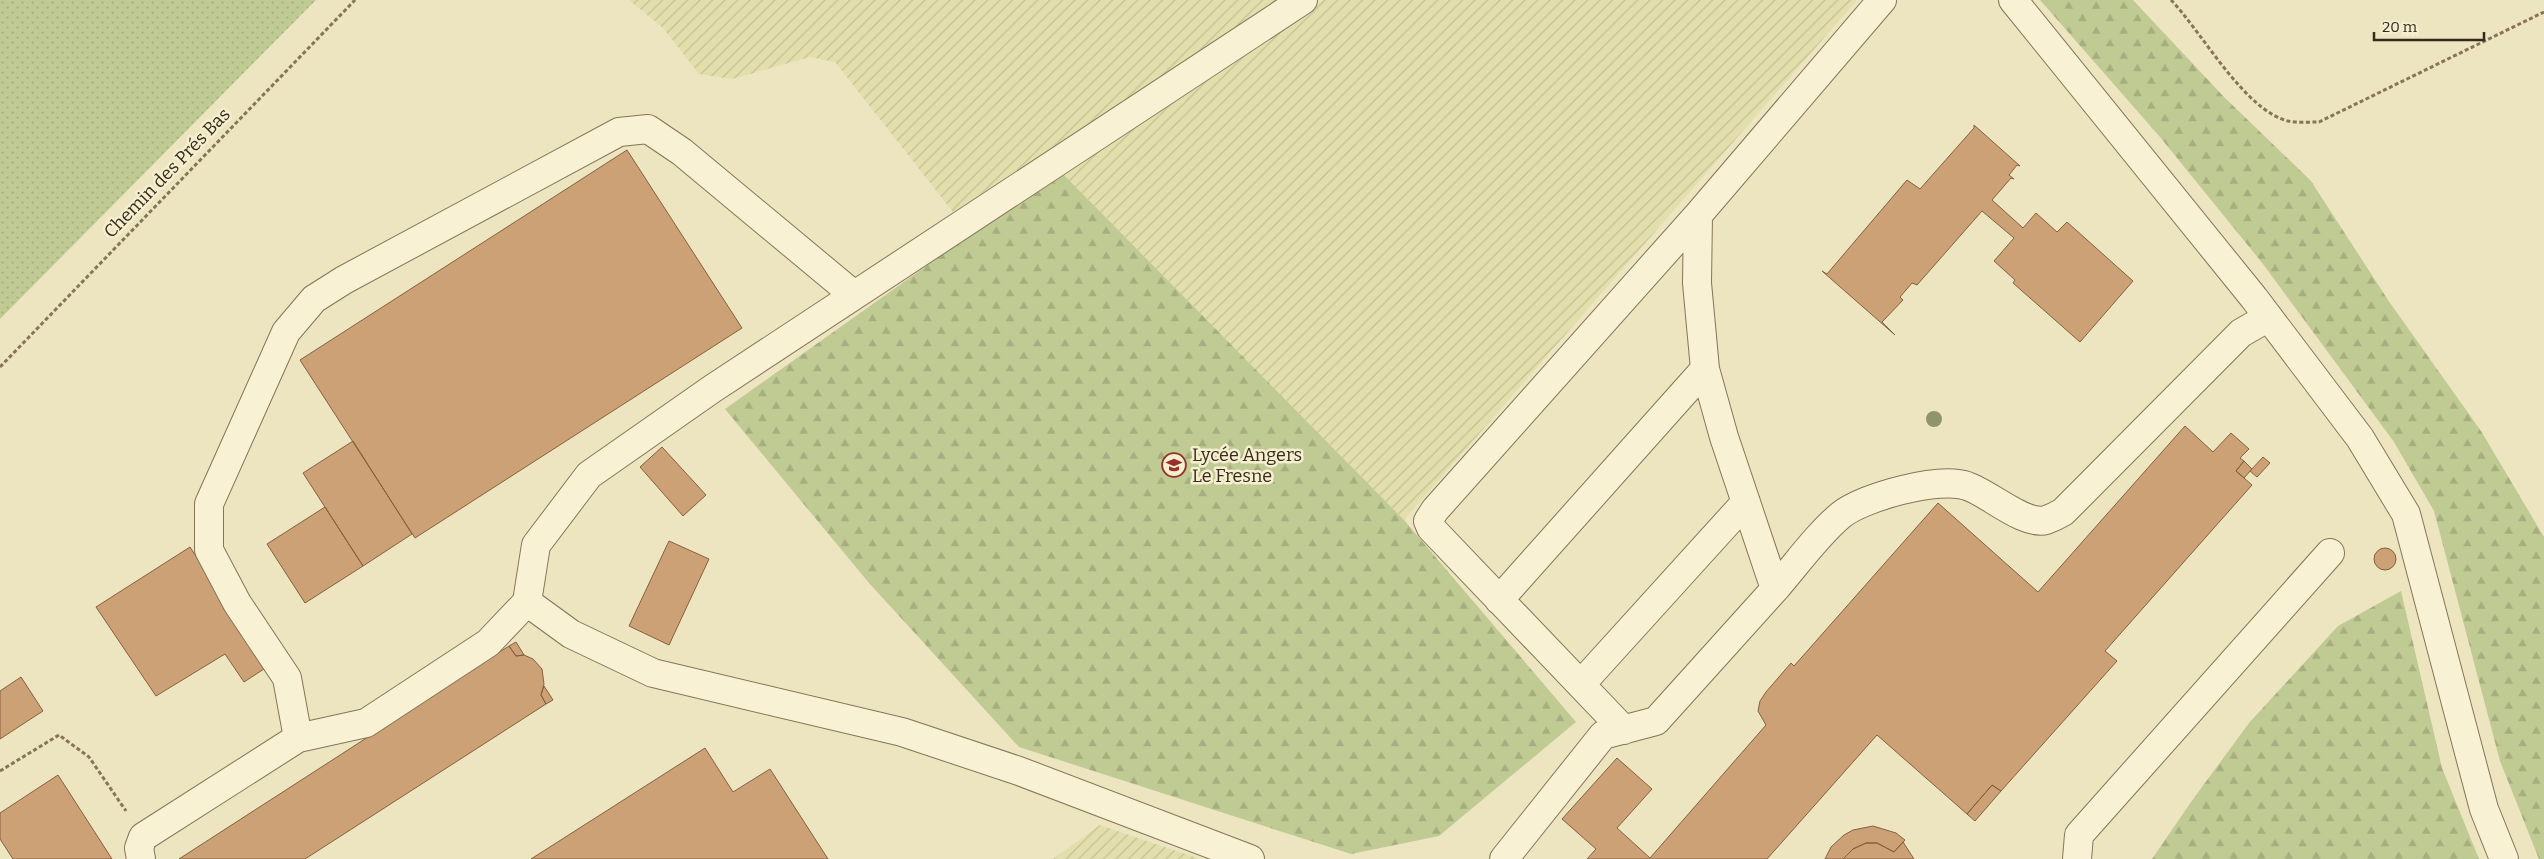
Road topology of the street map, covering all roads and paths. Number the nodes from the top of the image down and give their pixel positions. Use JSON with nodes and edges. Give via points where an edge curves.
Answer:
{"nodes":[{"id":1,"x":355,"y":0,"type":"edge"},
{"id":2,"x":1303,"y":0,"type":"edge"},
{"id":3,"x":1882,"y":0,"type":"edge"},
{"id":4,"x":2014,"y":0,"type":"edge"},
{"id":5,"x":2171,"y":0,"type":"edge"},
{"id":6,"x":2544,"y":12,"type":"edge"},
{"id":7,"x":1698,"y":215,"type":"junction"},
{"id":8,"x":854,"y":295,"type":"junction"},
{"id":9,"x":2267,"y":318,"type":"junction"},
{"id":10,"x":0,"y":367,"type":"edge"},
{"id":11,"x":1706,"y":369,"type":"junction"},
{"id":12,"x":1746,"y":502,"type":"junction"},
{"id":13,"x":2330,"y":553,"type":"dead end"},
{"id":14,"x":1775,"y":589,"type":"junction"},
{"id":15,"x":1499,"y":600,"type":"junction"},
{"id":16,"x":527,"y":602,"type":"junction"},
{"id":17,"x":1581,"y":684,"type":"junction"},
{"id":18,"x":1624,"y":730,"type":"junction"},
{"id":19,"x":298,"y":738,"type":"junction"},
{"id":20,"x":0,"y":771,"type":"edge"},
{"id":21,"x":114,"y":794,"type":"dead end"},
{"id":22,"x":141,"y":859,"type":"edge"},
{"id":23,"x":1250,"y":859,"type":"edge"},
{"id":24,"x":1504,"y":859,"type":"edge"},
{"id":25,"x":2077,"y":859,"type":"edge"},
{"id":26,"x":2504,"y":859,"type":"edge"}],
"edges":[{"from":1,"to":10,"type":"path","name":"Chemin des Prés Bas"},
{"from":2,"to":8,"type":"street"},
{"from":3,"to":7,"type":"street"},
{"from":4,"to":9,"type":"street"},
{"from":5,"to":6,"type":"path","via":[[2262,108],[2288,121],[2311,122],[2319,122]]},
{"from":7,"to":11,"type":"street","via":[[1697,283]]},
{"from":7,"to":15,"type":"street","via":[[1428,521]]},
{"from":8,"to":16,"type":"street","via":[[589,475],[536,545]]},
{"from":8,"to":19,"type":"street","via":[[682,152],[648,129],[620,132],[314,298],[286,332],[210,504],[209,550],[237,603],[287,678]]},
{"from":9,"to":14,"type":"street","via":[[2241,333],[2063,512],[2040,521],[2023,517],[1966,485],[1939,482],[1919,486],[1855,505],[1840,516]]},
{"from":9,"to":26,"type":"street","via":[[2360,438],[2406,514],[2484,809]]},
{"from":11,"to":12,"type":"street","via":[[1724,438]]},
{"from":11,"to":15,"type":"street"},
{"from":12,"to":14,"type":"street"},
{"from":12,"to":17,"type":"street"},
{"from":13,"to":25,"type":"street","via":[[2079,835]]},
{"from":14,"to":18,"type":"street","via":[[1656,721]]},
{"from":15,"to":17,"type":"street"},
{"from":16,"to":19,"type":"street","via":[[488,643],[366,723]]},
{"from":16,"to":23,"type":"street","via":[[571,634],[653,673],[902,732],[1019,771]]},
{"from":17,"to":18,"type":"street"},
{"from":18,"to":24,"type":"street","via":[[1603,735]]},
{"from":19,"to":22,"type":"street","via":[[143,837],[139,848]]},
{"from":20,"to":21,"type":"path","via":[[58,735],[89,757]]}]}
